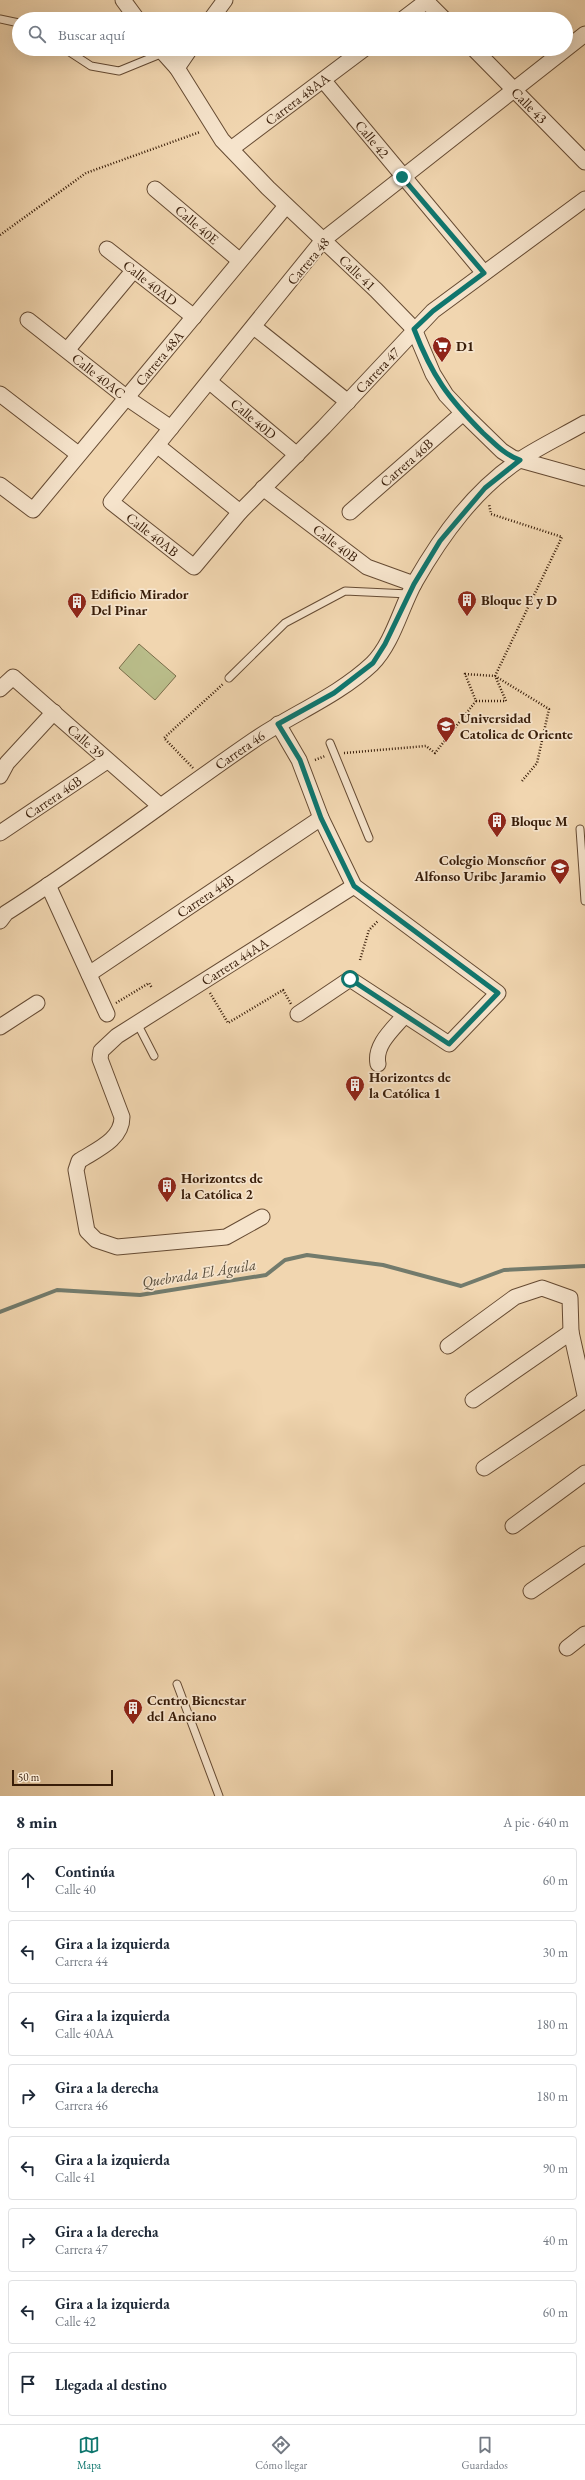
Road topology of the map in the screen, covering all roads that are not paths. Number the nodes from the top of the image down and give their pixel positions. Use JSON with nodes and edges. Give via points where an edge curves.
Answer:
{"nodes":[{"id":1,"x":123,"y":0,"type":"edge"},
{"id":2,"x":225,"y":0,"type":"edge"},
{"id":3,"x":427,"y":1,"type":"edge"},
{"id":4,"x":131,"y":12,"type":"edge"},
{"id":5,"x":216,"y":12,"type":"edge"},
{"id":6,"x":412,"y":12,"type":"edge"},
{"id":7,"x":437,"y":12,"type":"edge"},
{"id":8,"x":0,"y":18,"type":"edge"},
{"id":9,"x":12,"y":21,"type":"edge"},
{"id":10,"x":585,"y":34,"type":"edge"},
{"id":11,"x":573,"y":44,"type":"edge"},
{"id":12,"x":76,"y":56,"type":"edge"},
{"id":13,"x":150,"y":56,"type":"edge"},
{"id":14,"x":166,"y":56,"type":"edge"},
{"id":15,"x":185,"y":56,"type":"edge"},
{"id":16,"x":355,"y":56,"type":"edge"},
{"id":17,"x":481,"y":56,"type":"edge"},
{"id":18,"x":558,"y":56,"type":"edge"},
{"id":19,"x":177,"y":68,"type":"junction"},
{"id":20,"x":323,"y":80,"type":"junction"},
{"id":21,"x":515,"y":90,"type":"junction"},
{"id":22,"x":231,"y":149,"type":"junction"},
{"id":23,"x":585,"y":162,"type":"edge"},
{"id":24,"x":402,"y":177,"type":"junction"},
{"id":25,"x":155,"y":189,"type":"dead end"},
{"id":26,"x":585,"y":199,"type":"edge"},
{"id":27,"x":286,"y":206,"type":"junction"},
{"id":28,"x":323,"y":240,"type":"junction"},
{"id":29,"x":107,"y":249,"type":"dead end"},
{"id":30,"x":239,"y":260,"type":"junction"},
{"id":31,"x":133,"y":271,"type":"junction"},
{"id":32,"x":484,"y":273,"type":"junction"},
{"id":33,"x":194,"y":317,"type":"junction"},
{"id":34,"x":28,"y":320,"type":"dead end"},
{"id":35,"x":254,"y":327,"type":"junction"},
{"id":36,"x":414,"y":329,"type":"junction"},
{"id":37,"x":68,"y":349,"type":"junction"},
{"id":38,"x":210,"y":382,"type":"junction"},
{"id":39,"x":0,"y":394,"type":"edge"},
{"id":40,"x":127,"y":398,"type":"junction"},
{"id":41,"x":348,"y":402,"type":"junction"},
{"id":42,"x":462,"y":413,"type":"junction"},
{"id":43,"x":585,"y":423,"type":"edge"},
{"id":44,"x":171,"y":428,"type":"junction"},
{"id":45,"x":158,"y":446,"type":"junction"},
{"id":46,"x":78,"y":454,"type":"junction"},
{"id":47,"x":297,"y":455,"type":"junction"},
{"id":48,"x":520,"y":460,"type":"junction"},
{"id":49,"x":585,"y":478,"type":"edge"},
{"id":50,"x":0,"y":485,"type":"edge"},
{"id":51,"x":263,"y":488,"type":"junction"},
{"id":52,"x":111,"y":502,"type":"joint"},
{"id":53,"x":240,"y":512,"type":"junction"},
{"id":54,"x":350,"y":512,"type":"dead end"},
{"id":55,"x":194,"y":567,"type":"joint"},
{"id":56,"x":412,"y":589,"type":"junction"},
{"id":57,"x":229,"y":678,"type":"road end"},
{"id":58,"x":0,"y":689,"type":"edge"},
{"id":59,"x":54,"y":712,"type":"junction"},
{"id":60,"x":278,"y":724,"type":"junction"},
{"id":61,"x":330,"y":743,"type":"dead end"},
{"id":62,"x":107,"y":761,"type":"junction"},
{"id":63,"x":0,"y":776,"type":"edge"},
{"id":64,"x":159,"y":805,"type":"junction"},
{"id":65,"x":321,"y":818,"type":"junction"},
{"id":66,"x":580,"y":828,"type":"dead end"},
{"id":67,"x":0,"y":833,"type":"edge"},
{"id":68,"x":369,"y":838,"type":"dead end"},
{"id":69,"x":48,"y":885,"type":"junction"},
{"id":70,"x":354,"y":886,"type":"junction"},
{"id":71,"x":585,"y":902,"type":"edge"},
{"id":72,"x":0,"y":922,"type":"edge"},
{"id":73,"x":89,"y":974,"type":"junction"},
{"id":74,"x":37,"y":1003,"type":"dead end"},
{"id":75,"x":106,"y":1012,"type":"road end"},
{"id":76,"x":298,"y":1014,"type":"road end"},
{"id":77,"x":405,"y":1015,"type":"junction"},
{"id":78,"x":137,"y":1023,"type":"junction"},
{"id":79,"x":0,"y":1027,"type":"edge"},
{"id":80,"x":154,"y":1056,"type":"dead end"},
{"id":81,"x":378,"y":1064,"type":"dead end"},
{"id":82,"x":262,"y":1218,"type":"dead end"},
{"id":83,"x":571,"y":1332,"type":"junction"},
{"id":84,"x":448,"y":1346,"type":"dead end"},
{"id":85,"x":585,"y":1395,"type":"edge"},
{"id":86,"x":473,"y":1400,"type":"dead end"},
{"id":87,"x":585,"y":1400,"type":"edge"},
{"id":88,"x":484,"y":1468,"type":"dead end"},
{"id":89,"x":585,"y":1473,"type":"edge"},
{"id":90,"x":513,"y":1526,"type":"dead end"},
{"id":91,"x":585,"y":1554,"type":"edge"},
{"id":92,"x":531,"y":1591,"type":"dead end"},
{"id":93,"x":585,"y":1634,"type":"edge"},
{"id":94,"x":567,"y":1648,"type":"dead end"},
{"id":95,"x":177,"y":1684,"type":"dead end"},
{"id":96,"x":219,"y":1796,"type":"edge"}],
"edges":[{"from":1,"to":4,"type":"street"},
{"from":2,"to":5,"type":"street"},
{"from":3,"to":6,"type":"street"},
{"from":3,"to":7,"type":"street"},
{"from":8,"to":9,"type":"lane"},
{"from":10,"to":11,"type":"street","name":"Carrera 48"},
{"from":12,"to":13,"type":"lane","via":[[91,66],[119,71]]},
{"from":14,"to":19,"type":"street","name":"Calle 41"},
{"from":15,"to":19,"type":"street"},
{"from":16,"to":20,"type":"street","name":"Carrera 48AA"},
{"from":17,"to":21,"type":"street","name":"Calle 43"},
{"from":18,"to":21,"type":"street","name":"Carrera 48"},
{"from":19,"to":22,"type":"street","name":"Calle 41"},
{"from":20,"to":22,"type":"street","name":"Carrera 48AA"},
{"from":20,"to":24,"type":"street","name":"Calle 42"},
{"from":21,"to":23,"type":"street","name":"Calle 43"},
{"from":21,"to":24,"type":"street","name":"Carrera 48"},
{"from":22,"to":27,"type":"street","name":"Calle 41"},
{"from":24,"to":28,"type":"street","name":"Carrera 48"},
{"from":24,"to":32,"type":"street","name":"Calle 42"},
{"from":25,"to":30,"type":"street","name":"Calle 40E"},
{"from":26,"to":32,"type":"street","name":"Carrera 47"},
{"from":27,"to":28,"type":"street","name":"Calle 41"},
{"from":27,"to":30,"type":"street","name":"Carrera 48A"},
{"from":28,"to":35,"type":"street","name":"Carrera 48"},
{"from":28,"to":36,"type":"street","name":"Calle 41"},
{"from":29,"to":31,"type":"street","name":"Calle 40AD"},
{"from":30,"to":33,"type":"street","name":"Carrera 48A"},
{"from":31,"to":33,"type":"street","name":"Calle 40AD"},
{"from":31,"to":37,"type":"street"},
{"from":32,"to":36,"type":"street","name":"Carrera 47","via":[[433,311]]},
{"from":33,"to":40,"type":"street","name":"Carrera 48A"},
{"from":34,"to":37,"type":"street","name":"Calle 40AC"},
{"from":35,"to":38,"type":"street","name":"Carrera 48"},
{"from":35,"to":41,"type":"street"},
{"from":36,"to":41,"type":"street","name":"Carrera 47"},
{"from":36,"to":42,"type":"street","name":"Calle 41","via":[[433,374]]},
{"from":37,"to":40,"type":"street","name":"Calle 40AC"},
{"from":38,"to":44,"type":"street","name":"Carrera 48"},
{"from":38,"to":47,"type":"street","name":"Calle 40D"},
{"from":39,"to":46,"type":"street"},
{"from":40,"to":44,"type":"street","name":"Calle 40AC"},
{"from":40,"to":46,"type":"street","name":"Carrera 48A"},
{"from":41,"to":47,"type":"street","name":"Carrera 47"},
{"from":42,"to":48,"type":"street","name":"Calle 41","via":[[502,451]]},
{"from":42,"to":54,"type":"street","name":"Carrera 46B"},
{"from":43,"to":48,"type":"street","name":"Carrera 46"},
{"from":44,"to":45,"type":"street","name":"Carrera 48"},
{"from":45,"to":52,"type":"street","name":"Carrera 48"},
{"from":45,"to":53,"type":"street"},
{"from":46,"to":50,"type":"street","name":"Carrera 48A","via":[[33,510]]},
{"from":47,"to":51,"type":"street","name":"Carrera 47"},
{"from":48,"to":49,"type":"street","name":"Calle 41"},
{"from":48,"to":56,"type":"street","name":"Carrera 46","via":[[485,488],[440,541]]},
{"from":51,"to":53,"type":"street","name":"Carrera 47"},
{"from":51,"to":56,"type":"street","name":"Calle 40B","via":[[367,567]]},
{"from":52,"to":55,"type":"street","name":"Calle 40AB"},
{"from":53,"to":55,"type":"street","name":"Carrera 47"},
{"from":56,"to":57,"type":"lane","via":[[345,591],[285,623]]},
{"from":56,"to":60,"type":"street","name":"Carrera 46","via":[[373,663],[334,693]]},
{"from":58,"to":59,"type":"street","name":"Calle 39","via":[[13,677]]},
{"from":59,"to":62,"type":"street","name":"Calle 39"},
{"from":59,"to":63,"type":"street","via":[[7,763]]},
{"from":60,"to":64,"type":"street","name":"Carrera 46"},
{"from":60,"to":65,"type":"street","via":[[300,760]]},
{"from":61,"to":68,"type":"lane"},
{"from":62,"to":64,"type":"street","name":"Calle 39"},
{"from":62,"to":67,"type":"street","name":"Carrera 46B"},
{"from":64,"to":69,"type":"street","name":"Carrera 46"},
{"from":65,"to":70,"type":"street"},
{"from":65,"to":73,"type":"street","name":"Carrera 44B"},
{"from":66,"to":71,"type":"lane"},
{"from":69,"to":72,"type":"street","name":"Carrera 46","via":[[6,913]]},
{"from":69,"to":73,"type":"street"},
{"from":70,"to":77,"type":"street","via":[[498,993],[449,1044]]},
{"from":70,"to":78,"type":"street","name":"Carrera 44AA"},
{"from":73,"to":75,"type":"street"},
{"from":74,"to":79,"type":"street"},
{"from":76,"to":77,"type":"street","via":[[350,979]]},
{"from":77,"to":81,"type":"street","via":[[378,1048]]},
{"from":78,"to":80,"type":"lane"},
{"from":78,"to":82,"type":"street","name":"Carrera 44AA","via":[[104,1047],[100,1059],[122,1117],[120,1131],[114,1138],[79,1161],[76,1170],[87,1231],[96,1240],[117,1247],[226,1237]]},
{"from":83,"to":84,"type":"street","via":[[570,1298],[542,1288],[515,1297]]},
{"from":83,"to":85,"type":"street"},
{"from":83,"to":86,"type":"street"},
{"from":87,"to":88,"type":"street"},
{"from":89,"to":90,"type":"street"},
{"from":91,"to":92,"type":"street"},
{"from":93,"to":94,"type":"street"},
{"from":95,"to":96,"type":"lane"}]}
